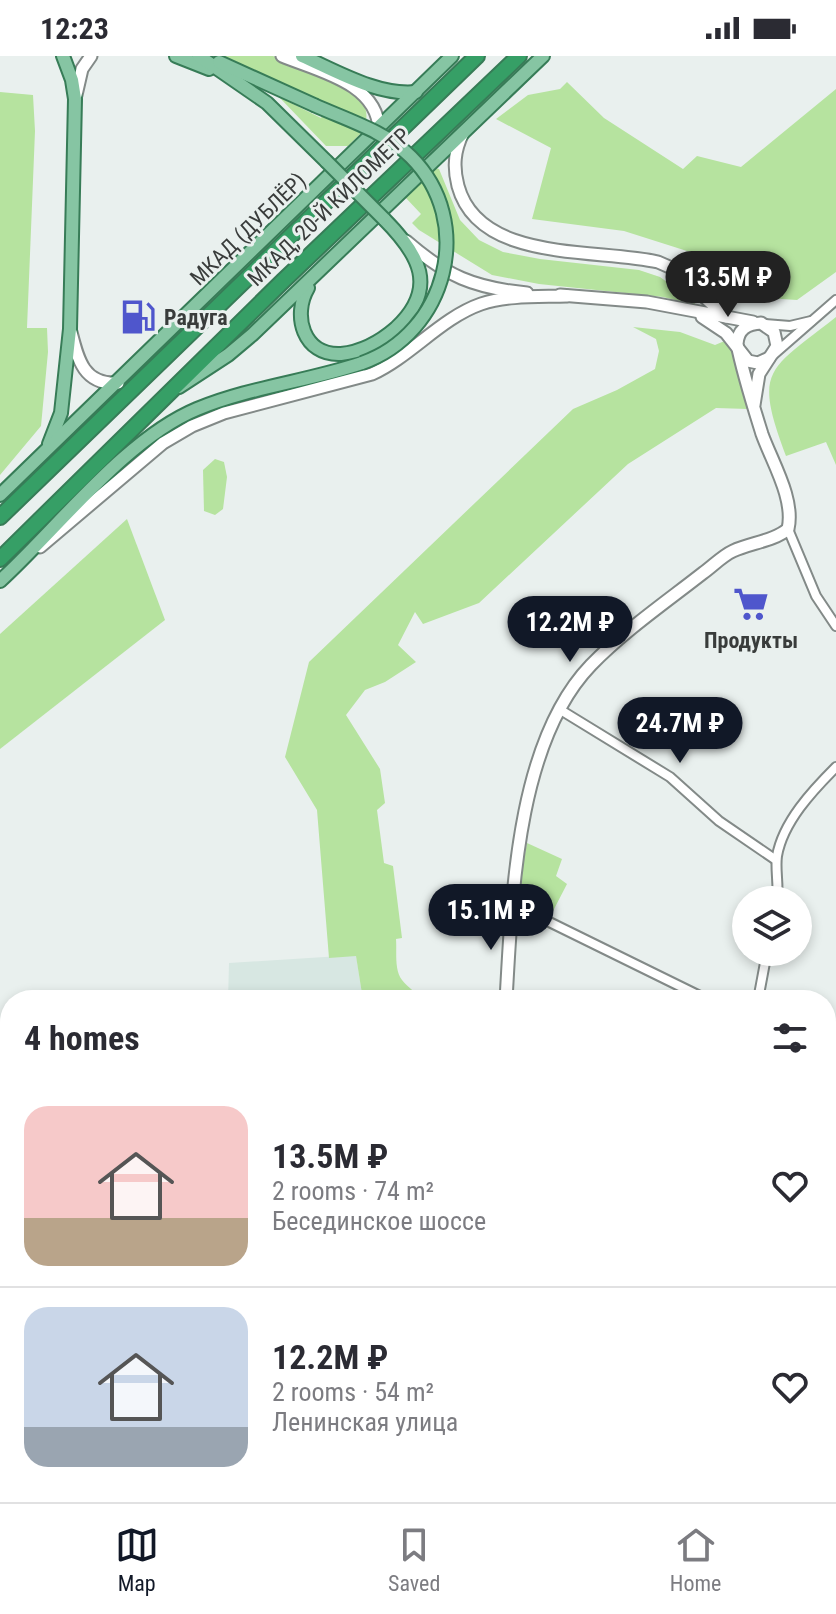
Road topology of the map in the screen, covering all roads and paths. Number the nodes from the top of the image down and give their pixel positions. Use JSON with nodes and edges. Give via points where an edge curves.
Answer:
{"nodes":[{"id":1,"x":63,"y":56,"type":"edge"},
{"id":2,"x":91,"y":56,"type":"edge"},
{"id":3,"x":176,"y":56,"type":"edge"},
{"id":4,"x":201,"y":56,"type":"edge"},
{"id":5,"x":282,"y":56,"type":"edge"},
{"id":6,"x":302,"y":56,"type":"edge"},
{"id":7,"x":452,"y":56,"type":"edge"},
{"id":8,"x":477,"y":56,"type":"edge"},
{"id":9,"x":519,"y":56,"type":"edge"},
{"id":10,"x":543,"y":56,"type":"edge"},
{"id":11,"x":237,"y":82,"type":"junction"},
{"id":12,"x":416,"y":92,"type":"junction"},
{"id":13,"x":75,"y":99,"type":"junction"},
{"id":14,"x":466,"y":127,"type":"junction"},
{"id":15,"x":379,"y":130,"type":"junction"},
{"id":16,"x":403,"y":239,"type":"junction"},
{"id":17,"x":319,"y":272,"type":"junction"},
{"id":18,"x":567,"y":296,"type":"junction"},
{"id":19,"x":833,"y":304,"type":"edge"},
{"id":20,"x":676,"y":308,"type":"junction"},
{"id":21,"x":726,"y":317,"type":"junction"},
{"id":22,"x":819,"y":317,"type":"junction"},
{"id":23,"x":761,"y":323,"type":"junction"},
{"id":24,"x":70,"y":329,"type":"junction"},
{"id":25,"x":738,"y":349,"type":"junction"},
{"id":26,"x":772,"y":356,"type":"junction"},
{"id":27,"x":118,"y":383,"type":"junction"},
{"id":28,"x":171,"y":392,"type":"junction"},
{"id":29,"x":754,"y":405,"type":"junction"},
{"id":30,"x":46,"y":449,"type":"junction"},
{"id":31,"x":0,"y":495,"type":"edge"},
{"id":32,"x":0,"y":517,"type":"edge"},
{"id":33,"x":788,"y":529,"type":"junction"},
{"id":34,"x":0,"y":559,"type":"edge"},
{"id":35,"x":12,"y":570,"type":"junction"},
{"id":36,"x":0,"y":581,"type":"edge"},
{"id":37,"x":836,"y":626,"type":"edge"},
{"id":38,"x":559,"y":709,"type":"junction"},
{"id":39,"x":836,"y":767,"type":"edge"},
{"id":40,"x":776,"y":860,"type":"junction"},
{"id":41,"x":778,"y":886,"type":"edge"},
{"id":42,"x":512,"y":898,"type":"junction"},
{"id":43,"x":764,"y":966,"type":"edge"},
{"id":44,"x":507,"y":990,"type":"edge"},
{"id":45,"x":688,"y":990,"type":"edge"},
{"id":46,"x":760,"y":990,"type":"edge"}],
"edges":[{"from":1,"to":13,"type":"main road"},
{"from":2,"to":13,"type":"street"},
{"from":3,"to":11,"type":"main road"},
{"from":4,"to":11,"type":"main road"},
{"from":4,"to":35,"type":"main road","bridge":true,"via":[[375,132],[410,156],[431,184],[445,219],[447,258],[433,303],[399,344],[362,363],[183,416],[136,449]]},
{"from":5,"to":15,"type":"street","via":[[363,92]]},
{"from":6,"to":12,"type":"main road","via":[[362,81]]},
{"from":7,"to":12,"type":"main road","name":"МКАД (ДУБЛЁР)"},
{"from":8,"to":32,"type":"highway","name":"МКАД, 20-Й КИЛОМЕТР"},
{"from":9,"to":28,"type":"highway","name":"МКАД, 20-Й КИЛОМЕТР"},
{"from":10,"to":14,"type":"main road"},
{"from":11,"to":16,"type":"main road","bridge":true,"via":[[283,117]]},
{"from":12,"to":15,"type":"main road","name":"МКАД (ДУБЛЁР)"},
{"from":13,"to":24,"type":"main road"},
{"from":14,"to":17,"type":"main road"},
{"from":14,"to":21,"type":"street","via":[[457,145],[455,177],[461,195],[486,227],[527,245],[658,262],[674,269]]},
{"from":15,"to":27,"type":"main road","name":"МКАД (ДУБЛЁР)"},
{"from":16,"to":17,"type":"main road","via":[[419,267],[420,292],[411,313],[366,347],[330,353],[302,330],[301,300]]},
{"from":16,"to":18,"type":"street","via":[[469,284]]},
{"from":17,"to":28,"type":"main road","via":[[228,355]]},
{"from":18,"to":20,"type":"street"},
{"from":18,"to":35,"type":"street","via":[[482,304],[372,374],[192,426],[163,443]]},
{"from":19,"to":22,"type":"street"},
{"from":20,"to":21,"type":"street"},
{"from":20,"to":25,"type":"street","via":[[716,325]]},
{"from":21,"to":23,"type":"street"},
{"from":22,"to":23,"type":"street","via":[[801,325]]},
{"from":22,"to":26,"type":"street"},
{"from":23,"to":25,"type":"street","via":[[742,330]]},
{"from":23,"to":26,"type":"street","via":[[776,336]]},
{"from":24,"to":27,"type":"street","via":[[82,367],[101,382]]},
{"from":24,"to":30,"type":"main road","via":[[61,413]]},
{"from":25,"to":26,"type":"street","via":[[753,363]]},
{"from":25,"to":29,"type":"street"},
{"from":26,"to":29,"type":"street","via":[[759,374]]},
{"from":27,"to":30,"type":"main road","name":"МКАД (ДУБЛЁР)"},
{"from":28,"to":34,"type":"highway","name":"МКАД, 20-Й КИЛОМЕТР"},
{"from":29,"to":33,"type":"street","via":[[790,511]]},
{"from":30,"to":31,"type":"main road","name":"МКАД (ДУБЛЁР)"},
{"from":33,"to":37,"type":"street","via":[[802,567]]},
{"from":33,"to":38,"type":"street","via":[[729,553],[662,605],[590,666]]},
{"from":35,"to":36,"type":"main road"},
{"from":38,"to":40,"type":"street","via":[[670,777],[719,821]]},
{"from":38,"to":42,"type":"street","via":[[524,817]]},
{"from":39,"to":40,"type":"street","via":[[788,825]]},
{"from":40,"to":41,"type":"street"},
{"from":42,"to":44,"type":"street"},
{"from":42,"to":45,"type":"street","via":[[533,914]]},
{"from":43,"to":46,"type":"street"}]}
